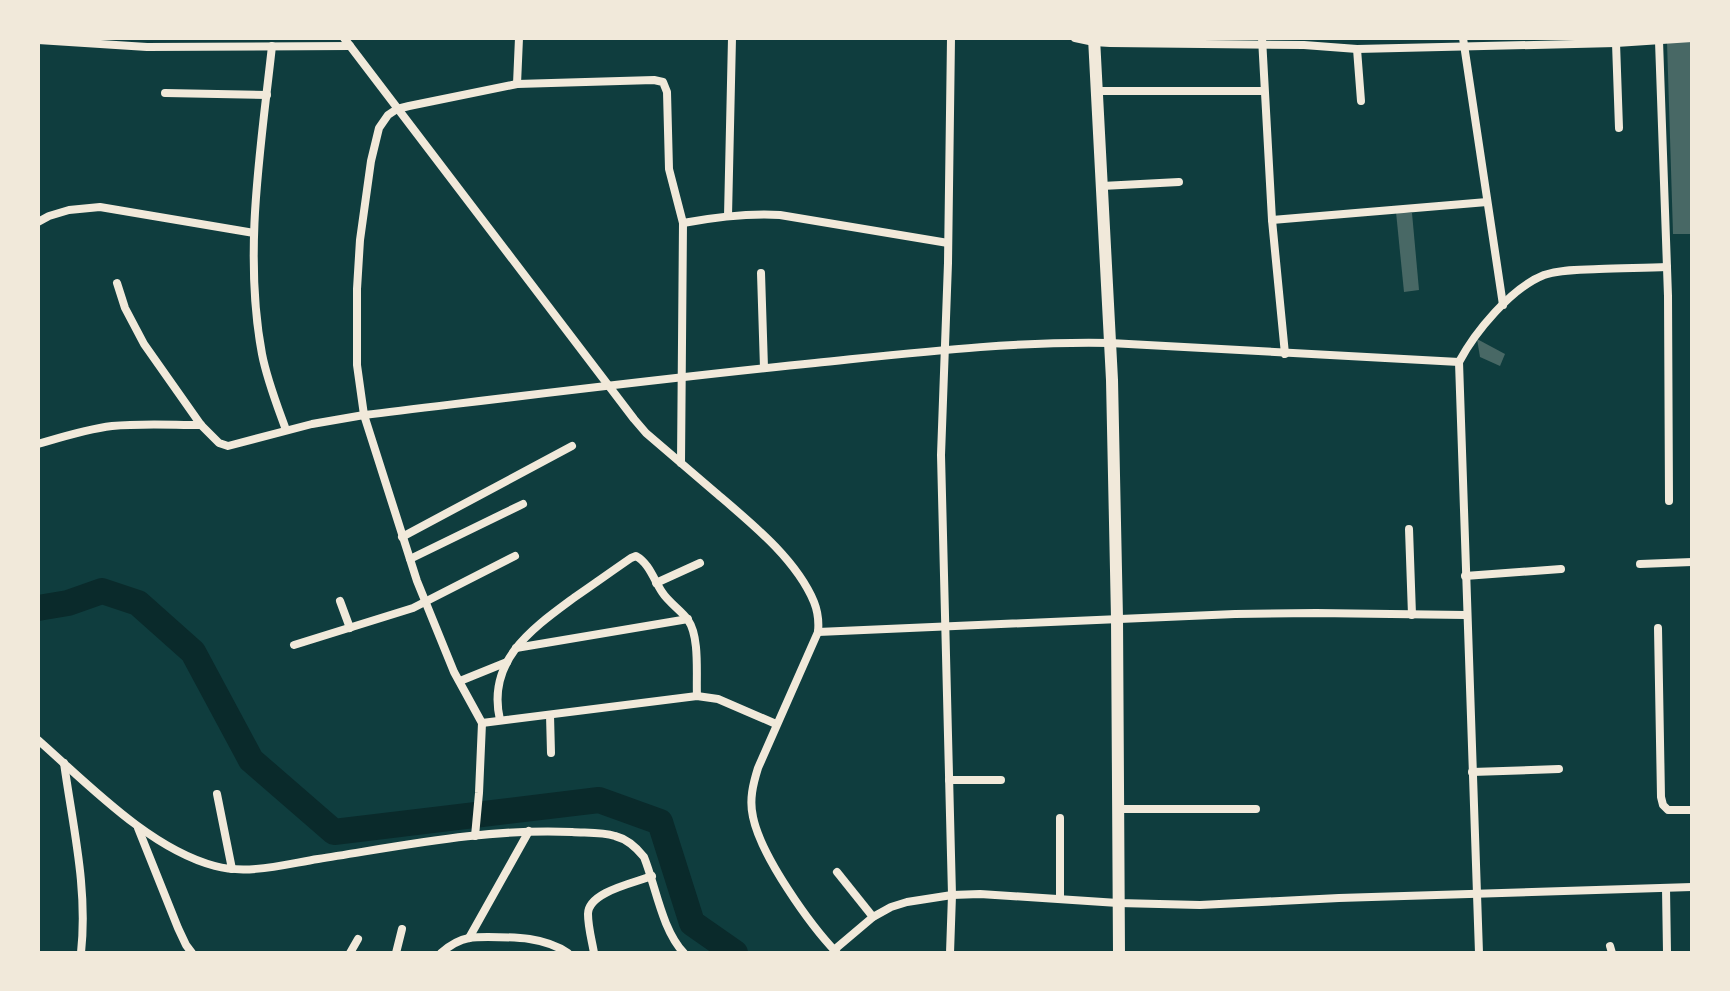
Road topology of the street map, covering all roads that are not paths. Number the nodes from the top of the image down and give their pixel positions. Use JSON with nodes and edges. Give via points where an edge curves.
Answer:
{"nodes":[{"id":1,"x":519,"y":38,"type":"edge"},
{"id":2,"x":732,"y":38,"type":"edge"},
{"id":3,"x":951,"y":38,"type":"edge"},
{"id":4,"x":1075,"y":38,"type":"edge"},
{"id":5,"x":1692,"y":38,"type":"edge"},
{"id":6,"x":38,"y":40,"type":"edge"},
{"id":7,"x":1094,"y":40,"type":"edge"},
{"id":8,"x":1262,"y":41,"type":"edge"},
{"id":9,"x":1546,"y":41,"type":"edge"},
{"id":10,"x":1659,"y":41,"type":"junction"},
{"id":11,"x":347,"y":42,"type":"edge"},
{"id":12,"x":1463,"y":42,"type":"edge"},
{"id":13,"x":170,"y":43,"type":"edge"},
{"id":14,"x":1616,"y":43,"type":"junction"},
{"id":15,"x":272,"y":46,"type":"junction"},
{"id":16,"x":1357,"y":49,"type":"junction"},
{"id":17,"x":517,"y":84,"type":"junction"},
{"id":18,"x":1097,"y":91,"type":"junction"},
{"id":19,"x":1264,"y":91,"type":"junction"},
{"id":20,"x":165,"y":93,"type":"dead end"},
{"id":21,"x":267,"y":95,"type":"junction"},
{"id":22,"x":1361,"y":101,"type":"dead end"},
{"id":23,"x":397,"y":109,"type":"junction"},
{"id":24,"x":1619,"y":128,"type":"dead end"},
{"id":25,"x":1179,"y":182,"type":"dead end"},
{"id":26,"x":1102,"y":186,"type":"junction"},
{"id":27,"x":1487,"y":202,"type":"junction"},
{"id":28,"x":728,"y":216,"type":"junction"},
{"id":29,"x":1272,"y":220,"type":"junction"},
{"id":30,"x":38,"y":222,"type":"edge"},
{"id":31,"x":683,"y":223,"type":"junction"},
{"id":32,"x":254,"y":233,"type":"junction"},
{"id":33,"x":948,"y":243,"type":"junction"},
{"id":34,"x":1667,"y":267,"type":"junction"},
{"id":35,"x":761,"y":273,"type":"dead end"},
{"id":36,"x":117,"y":283,"type":"dead end"},
{"id":37,"x":1503,"y":305,"type":"junction"},
{"id":38,"x":1110,"y":343,"type":"junction"},
{"id":39,"x":944,"y":350,"type":"junction"},
{"id":40,"x":1285,"y":354,"type":"junction"},
{"id":41,"x":1459,"y":362,"type":"junction"},
{"id":42,"x":764,"y":368,"type":"junction"},
{"id":43,"x":682,"y":377,"type":"junction"},
{"id":44,"x":608,"y":385,"type":"junction"},
{"id":45,"x":364,"y":415,"type":"junction"},
{"id":46,"x":201,"y":425,"type":"junction"},
{"id":47,"x":286,"y":430,"type":"junction"},
{"id":48,"x":38,"y":444,"type":"edge"},
{"id":49,"x":572,"y":446,"type":"dead end"},
{"id":50,"x":681,"y":463,"type":"junction"},
{"id":51,"x":1669,"y":501,"type":"dead end"},
{"id":52,"x":523,"y":504,"type":"dead end"},
{"id":53,"x":1409,"y":529,"type":"dead end"},
{"id":54,"x":402,"y":537,"type":"junction"},
{"id":55,"x":515,"y":556,"type":"dead end"},
{"id":56,"x":410,"y":559,"type":"junction"},
{"id":57,"x":1692,"y":562,"type":"edge"},
{"id":58,"x":700,"y":563,"type":"dead end"},
{"id":59,"x":1640,"y":564,"type":"dead end"},
{"id":60,"x":1561,"y":569,"type":"dead end"},
{"id":61,"x":1465,"y":576,"type":"junction"},
{"id":62,"x":656,"y":583,"type":"junction"},
{"id":63,"x":340,"y":601,"type":"dead end"},
{"id":64,"x":426,"y":602,"type":"junction"},
{"id":65,"x":1412,"y":615,"type":"junction"},
{"id":66,"x":1466,"y":615,"type":"junction"},
{"id":67,"x":1117,"y":618,"type":"junction"},
{"id":68,"x":688,"y":619,"type":"junction"},
{"id":69,"x":350,"y":628,"type":"junction"},
{"id":70,"x":945,"y":628,"type":"junction"},
{"id":71,"x":1658,"y":628,"type":"dead end"},
{"id":72,"x":818,"y":632,"type":"junction"},
{"id":73,"x":294,"y":645,"type":"dead end"},
{"id":74,"x":515,"y":648,"type":"junction"},
{"id":75,"x":507,"y":662,"type":"junction"},
{"id":76,"x":460,"y":681,"type":"junction"},
{"id":77,"x":697,"y":696,"type":"junction"},
{"id":78,"x":550,"y":715,"type":"junction"},
{"id":79,"x":500,"y":720,"type":"junction"},
{"id":80,"x":482,"y":723,"type":"junction"},
{"id":81,"x":776,"y":724,"type":"junction"},
{"id":82,"x":38,"y":740,"type":"edge"},
{"id":83,"x":551,"y":753,"type":"dead end"},
{"id":84,"x":64,"y":763,"type":"junction"},
{"id":85,"x":1559,"y":769,"type":"dead end"},
{"id":86,"x":1472,"y":772,"type":"junction"},
{"id":87,"x":949,"y":780,"type":"junction"},
{"id":88,"x":1001,"y":780,"type":"dead end"},
{"id":89,"x":217,"y":794,"type":"dead end"},
{"id":90,"x":1119,"y":809,"type":"junction"},
{"id":91,"x":1256,"y":809,"type":"dead end"},
{"id":92,"x":1692,"y":810,"type":"edge"},
{"id":93,"x":1060,"y":818,"type":"dead end"},
{"id":94,"x":138,"y":827,"type":"junction"},
{"id":95,"x":529,"y":831,"type":"junction"},
{"id":96,"x":475,"y":836,"type":"junction"},
{"id":97,"x":232,"y":869,"type":"junction"},
{"id":98,"x":837,"y":872,"type":"dead end"},
{"id":99,"x":652,"y":876,"type":"junction"},
{"id":100,"x":1692,"y":887,"type":"edge"},
{"id":101,"x":1666,"y":888,"type":"junction"},
{"id":102,"x":952,"y":895,"type":"junction"},
{"id":103,"x":1477,"y":895,"type":"junction"},
{"id":104,"x":1060,"y":899,"type":"junction"},
{"id":105,"x":1118,"y":903,"type":"junction"},
{"id":106,"x":873,"y":917,"type":"junction"},
{"id":107,"x":402,"y":929,"type":"dead end"},
{"id":108,"x":469,"y":938,"type":"junction"},
{"id":109,"x":358,"y":939,"type":"dead end"},
{"id":110,"x":836,"y":951,"type":"edge"},
{"id":111,"x":81,"y":953,"type":"edge"},
{"id":112,"x":192,"y":953,"type":"edge"},
{"id":113,"x":350,"y":953,"type":"edge"},
{"id":114,"x":396,"y":953,"type":"edge"},
{"id":115,"x":441,"y":953,"type":"edge"},
{"id":116,"x":568,"y":953,"type":"edge"},
{"id":117,"x":594,"y":953,"type":"edge"},
{"id":118,"x":684,"y":953,"type":"edge"},
{"id":119,"x":950,"y":953,"type":"edge"},
{"id":120,"x":1119,"y":953,"type":"edge"},
{"id":121,"x":1479,"y":953,"type":"edge"},
{"id":122,"x":1667,"y":953,"type":"edge"}],
"edges":[{"from":1,"to":17,"type":"street"},
{"from":2,"to":28,"type":"street"},
{"from":3,"to":33,"type":"street"},
{"from":4,"to":7,"type":"street"},
{"from":5,"to":10,"type":"street"},
{"from":6,"to":13,"type":"street"},
{"from":7,"to":8,"type":"street"},
{"from":7,"to":18,"type":"main road"},
{"from":8,"to":16,"type":"street"},
{"from":8,"to":19,"type":"street"},
{"from":9,"to":12,"type":"street"},
{"from":9,"to":14,"type":"street"},
{"from":10,"to":14,"type":"street"},
{"from":10,"to":34,"type":"street"},
{"from":11,"to":15,"type":"street"},
{"from":11,"to":23,"type":"street"},
{"from":12,"to":16,"type":"street"},
{"from":12,"to":27,"type":"street"},
{"from":13,"to":15,"type":"street"},
{"from":14,"to":24,"type":"street"},
{"from":15,"to":21,"type":"street"},
{"from":16,"to":22,"type":"street"},
{"from":17,"to":23,"type":"street"},
{"from":17,"to":31,"type":"street","via":[[663,82],[669,169]]},
{"from":18,"to":19,"type":"street"},
{"from":18,"to":26,"type":"main road"},
{"from":19,"to":29,"type":"street"},
{"from":20,"to":21,"type":"street"},
{"from":21,"to":32,"type":"street"},
{"from":23,"to":44,"type":"street"},
{"from":23,"to":45,"type":"street","via":[[379,128],[363,212],[357,365]]},
{"from":25,"to":26,"type":"street"},
{"from":26,"to":38,"type":"main road"},
{"from":27,"to":29,"type":"street"},
{"from":27,"to":37,"type":"street"},
{"from":28,"to":31,"type":"street"},
{"from":28,"to":33,"type":"street","via":[[780,215]]},
{"from":29,"to":40,"type":"street"},
{"from":30,"to":32,"type":"street","via":[[69,210],[100,207]]},
{"from":31,"to":43,"type":"street"},
{"from":32,"to":47,"type":"street","via":[[257,325],[268,380]]},
{"from":33,"to":39,"type":"street"},
{"from":34,"to":37,"type":"street","via":[[1543,275]]},
{"from":34,"to":51,"type":"street"},
{"from":35,"to":42,"type":"street"},
{"from":36,"to":46,"type":"street","via":[[144,344]]},
{"from":37,"to":41,"type":"street"},
{"from":38,"to":39,"type":"street"},
{"from":38,"to":40,"type":"street"},
{"from":38,"to":67,"type":"main road"},
{"from":39,"to":42,"type":"street"},
{"from":39,"to":70,"type":"street"},
{"from":40,"to":41,"type":"street"},
{"from":41,"to":61,"type":"street"},
{"from":42,"to":43,"type":"street"},
{"from":43,"to":44,"type":"street"},
{"from":43,"to":50,"type":"street"},
{"from":44,"to":45,"type":"street"},
{"from":44,"to":50,"type":"street","via":[[646,433]]},
{"from":45,"to":47,"type":"street"},
{"from":45,"to":54,"type":"street"},
{"from":46,"to":47,"type":"street","via":[[228,446]]},
{"from":46,"to":48,"type":"street","via":[[109,426]]},
{"from":49,"to":54,"type":"street"},
{"from":50,"to":72,"type":"street","via":[[785,557],[816,605]]},
{"from":52,"to":56,"type":"street"},
{"from":53,"to":65,"type":"street"},
{"from":54,"to":56,"type":"street"},
{"from":55,"to":64,"type":"street"},
{"from":56,"to":64,"type":"street"},
{"from":57,"to":59,"type":"street"},
{"from":58,"to":62,"type":"street"},
{"from":60,"to":61,"type":"street"},
{"from":61,"to":66,"type":"street"},
{"from":62,"to":68,"type":"street"},
{"from":62,"to":74,"type":"street","via":[[640,558],[631,558],[543,620]]},
{"from":63,"to":69,"type":"street"},
{"from":64,"to":69,"type":"street"},
{"from":64,"to":76,"type":"street"},
{"from":65,"to":66,"type":"street"},
{"from":65,"to":67,"type":"street"},
{"from":66,"to":86,"type":"street"},
{"from":67,"to":70,"type":"street"},
{"from":67,"to":90,"type":"main road"},
{"from":68,"to":74,"type":"street"},
{"from":68,"to":77,"type":"street","via":[[695,640]]},
{"from":69,"to":73,"type":"street"},
{"from":70,"to":72,"type":"street"},
{"from":70,"to":87,"type":"street"},
{"from":71,"to":92,"type":"street","via":[[1661,797],[1668,810]]},
{"from":72,"to":81,"type":"street"},
{"from":74,"to":75,"type":"street"},
{"from":75,"to":76,"type":"street"},
{"from":75,"to":79,"type":"street","via":[[499,688]]},
{"from":76,"to":80,"type":"street"},
{"from":77,"to":78,"type":"street"},
{"from":77,"to":81,"type":"street","via":[[718,699]]},
{"from":78,"to":79,"type":"street"},
{"from":78,"to":83,"type":"street"},
{"from":79,"to":80,"type":"street"},
{"from":80,"to":96,"type":"street"},
{"from":81,"to":110,"type":"street","via":[[753,785],[753,817],[777,869],[814,928]]},
{"from":82,"to":84,"type":"street"},
{"from":84,"to":94,"type":"street"},
{"from":84,"to":111,"type":"street","via":[[82,874]]},
{"from":85,"to":86,"type":"street"},
{"from":86,"to":103,"type":"street"},
{"from":87,"to":88,"type":"street"},
{"from":87,"to":102,"type":"street"},
{"from":89,"to":97,"type":"street"},
{"from":90,"to":91,"type":"street"},
{"from":90,"to":105,"type":"main road"},
{"from":93,"to":104,"type":"street"},
{"from":94,"to":97,"type":"street","via":[[198,860]]},
{"from":94,"to":112,"type":"street"},
{"from":95,"to":96,"type":"street"},
{"from":95,"to":99,"type":"street","via":[[614,835],[637,849]]},
{"from":95,"to":108,"type":"street"},
{"from":96,"to":97,"type":"street"},
{"from":98,"to":106,"type":"street"},
{"from":99,"to":117,"type":"street","via":[[595,898],[588,912]]},
{"from":99,"to":118,"type":"street","via":[[666,921]]},
{"from":100,"to":101,"type":"street"},
{"from":101,"to":103,"type":"street"},
{"from":101,"to":122,"type":"street"},
{"from":102,"to":104,"type":"street"},
{"from":102,"to":106,"type":"street","via":[[907,902]]},
{"from":102,"to":119,"type":"street"},
{"from":103,"to":105,"type":"street"},
{"from":103,"to":121,"type":"street"},
{"from":104,"to":105,"type":"street"},
{"from":105,"to":120,"type":"main road"},
{"from":106,"to":110,"type":"street"},
{"from":107,"to":114,"type":"street"},
{"from":108,"to":115,"type":"street"},
{"from":108,"to":116,"type":"street","via":[[532,939]]},
{"from":109,"to":113,"type":"street"}]}
